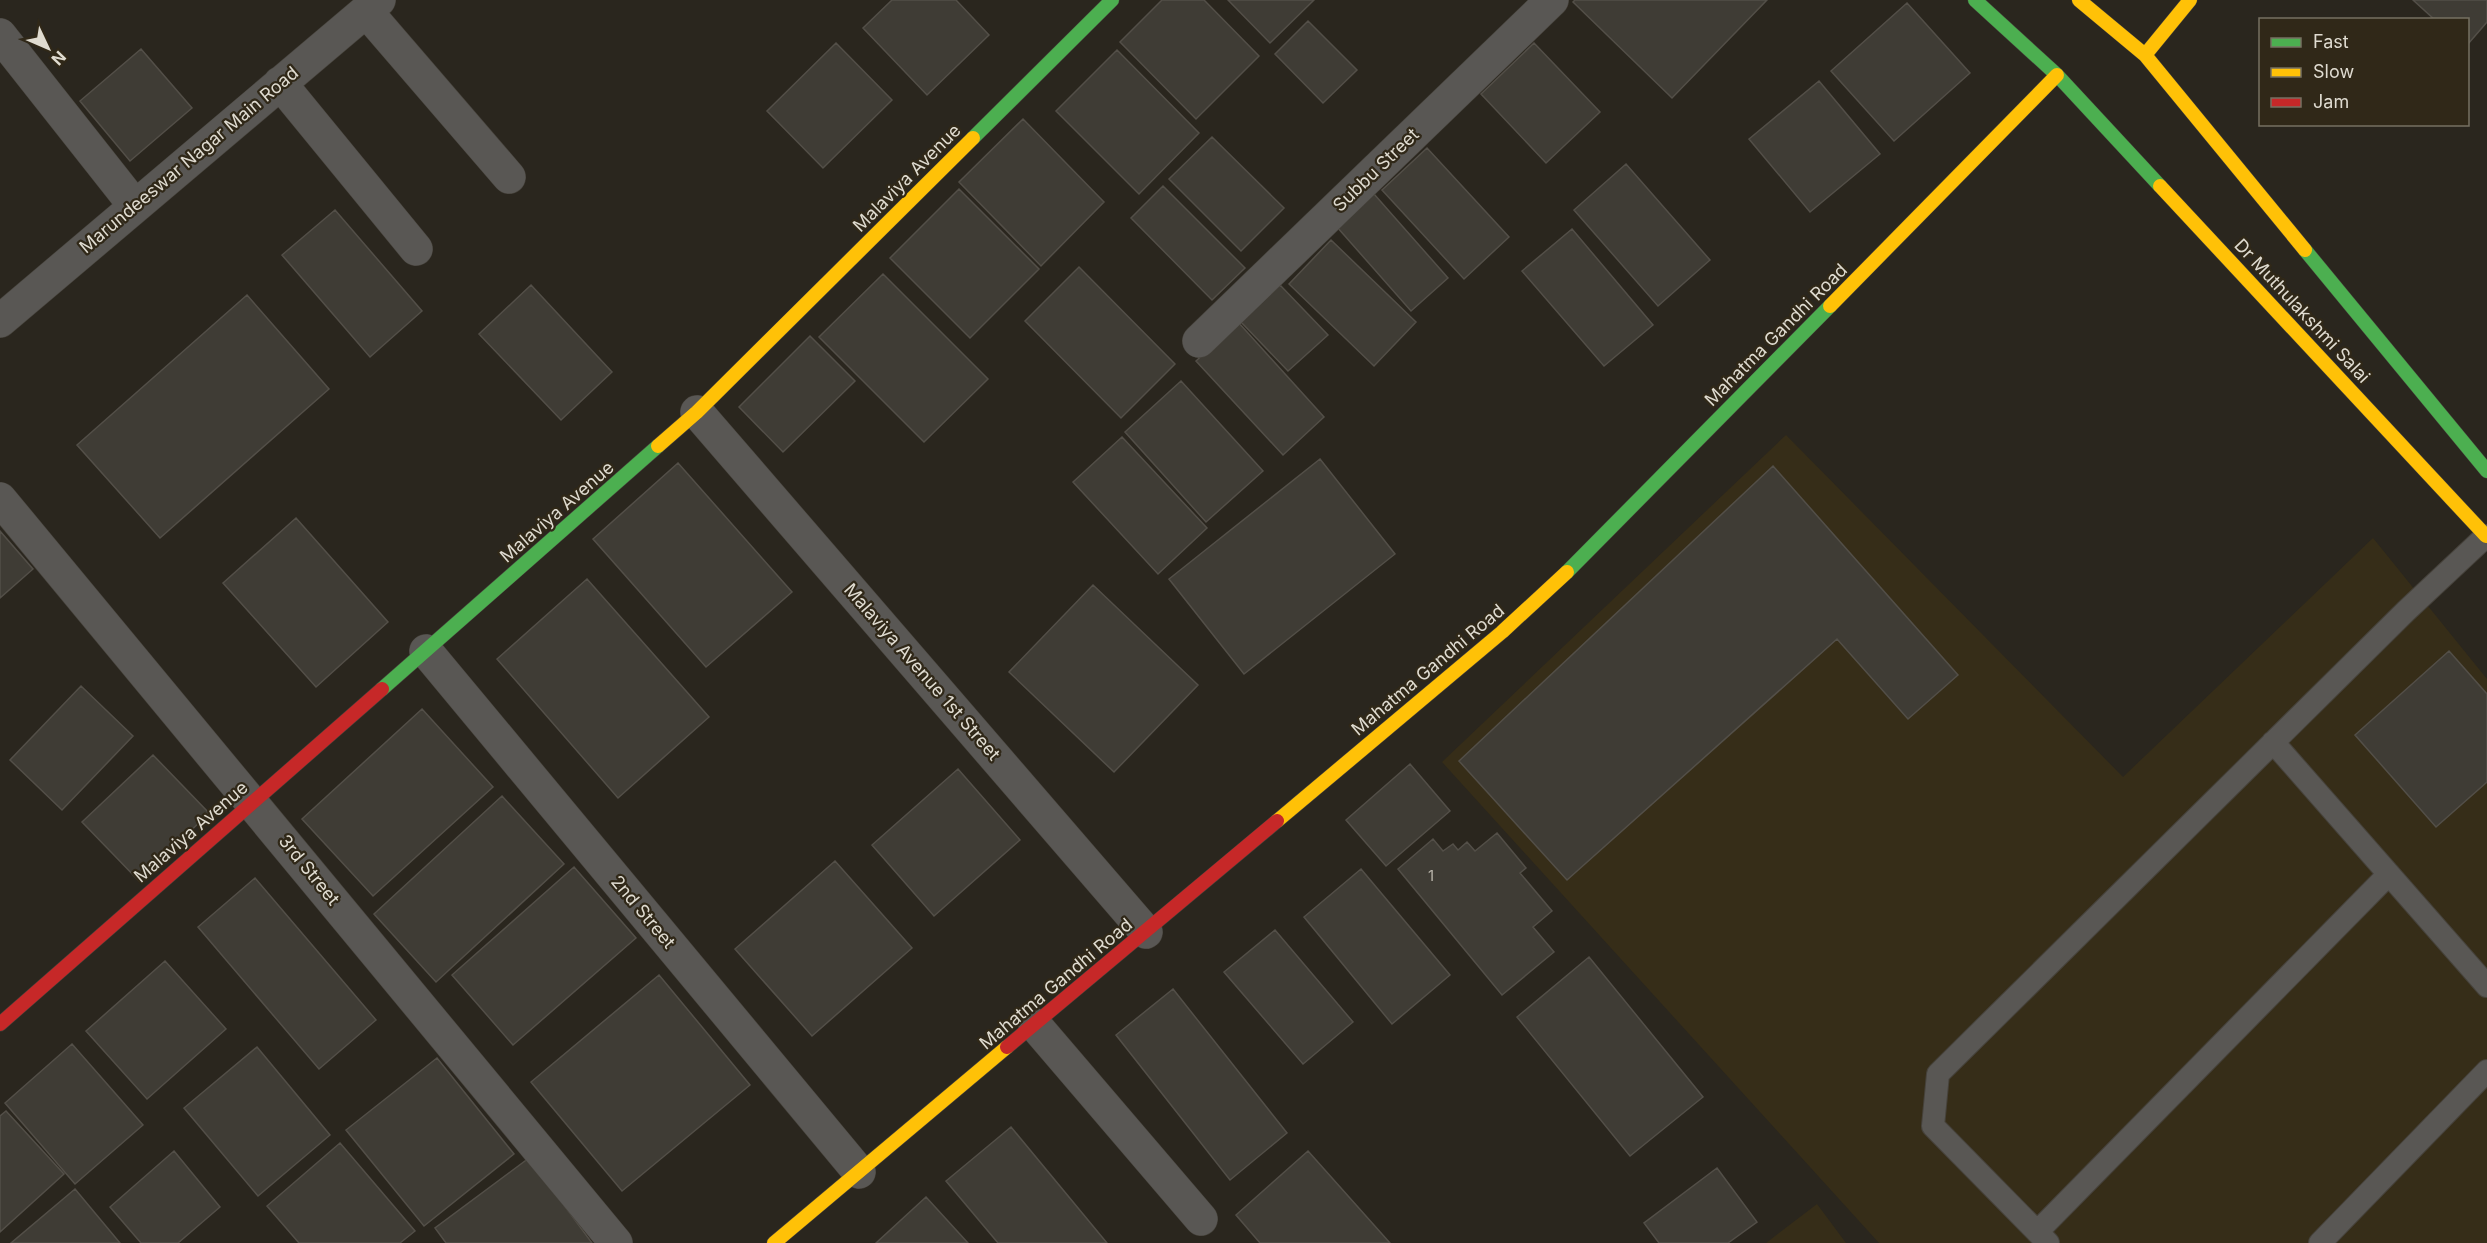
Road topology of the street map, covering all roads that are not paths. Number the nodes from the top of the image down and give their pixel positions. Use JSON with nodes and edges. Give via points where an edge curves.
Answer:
{"nodes":[{"id":1,"x":1112,"y":0,"type":"edge"},
{"id":2,"x":1552,"y":0,"type":"edge"},
{"id":3,"x":1975,"y":0,"type":"edge"},
{"id":4,"x":2079,"y":0,"type":"edge"},
{"id":5,"x":2190,"y":0,"type":"edge"},
{"id":6,"x":372,"y":5,"type":"edge"},
{"id":7,"x":0,"y":35,"type":"edge"},
{"id":8,"x":2145,"y":55,"type":"junction"},
{"id":9,"x":2057,"y":75,"type":"junction"},
{"id":10,"x":280,"y":83,"type":"junction"},
{"id":11,"x":509,"y":177,"type":"dead end"},
{"id":12,"x":135,"y":206,"type":"junction"},
{"id":13,"x":416,"y":249,"type":"dead end"},
{"id":14,"x":0,"y":321,"type":"edge"},
{"id":15,"x":1199,"y":341,"type":"dead end"},
{"id":16,"x":698,"y":412,"type":"junction"},
{"id":17,"x":2487,"y":471,"type":"edge"},
{"id":18,"x":0,"y":499,"type":"edge"},
{"id":19,"x":2487,"y":536,"type":"edge"},
{"id":20,"x":426,"y":651,"type":"junction"},
{"id":21,"x":2273,"y":742,"type":"junction"},
{"id":22,"x":253,"y":802,"type":"junction"},
{"id":23,"x":2389,"y":874,"type":"junction"},
{"id":24,"x":1146,"y":932,"type":"junction"},
{"id":25,"x":2487,"y":986,"type":"edge"},
{"id":26,"x":0,"y":1024,"type":"edge"},
{"id":27,"x":1035,"y":1025,"type":"junction"},
{"id":28,"x":2487,"y":1071,"type":"edge"},
{"id":29,"x":859,"y":1173,"type":"junction"},
{"id":30,"x":1201,"y":1219,"type":"dead end"},
{"id":31,"x":2042,"y":1238,"type":"edge"},
{"id":32,"x":615,"y":1243,"type":"edge"},
{"id":33,"x":774,"y":1243,"type":"edge"},
{"id":34,"x":2320,"y":1243,"type":"edge"}],
"edges":[{"from":1,"to":16,"type":"main road","name":"Malaviya Avenue"},
{"from":2,"to":15,"type":"street","name":"Subbu Street"},
{"from":3,"to":9,"type":"main road","name":"Dr Muthulakshmi Salai"},
{"from":4,"to":8,"type":"main road","name":"Dr Muthulakshmi Salai","via":[[2104,13]]},
{"from":5,"to":8,"type":"main road"},
{"from":6,"to":10,"type":"street","name":"Marundeeswar Nagar Main Road"},
{"from":6,"to":11,"type":"street"},
{"from":7,"to":12,"type":"street"},
{"from":8,"to":17,"type":"main road","name":"Dr Muthulakshmi Salai"},
{"from":9,"to":19,"type":"main road","name":"Dr Muthulakshmi Salai"},
{"from":9,"to":24,"type":"main road","name":"Mahatma Gandhi Road","via":[[1580,559],[1503,632]]},
{"from":10,"to":12,"type":"street","name":"Marundeeswar Nagar Main Road"},
{"from":10,"to":13,"type":"street"},
{"from":12,"to":14,"type":"street","name":"Marundeeswar Nagar Main Road"},
{"from":16,"to":20,"type":"main road","name":"Malaviya Avenue"},
{"from":16,"to":24,"type":"street","name":"Malaviya Avenue 1st Street"},
{"from":18,"to":22,"type":"street","name":"3rd Street"},
{"from":19,"to":21,"type":"lane"},
{"from":20,"to":22,"type":"main road","name":"Malaviya Avenue"},
{"from":20,"to":29,"type":"street","name":"2nd Street"},
{"from":21,"to":23,"type":"lane"},
{"from":21,"to":31,"type":"lane","via":[[1938,1074],[1933,1126]]},
{"from":22,"to":26,"type":"main road","name":"Malaviya Avenue"},
{"from":22,"to":32,"type":"street","name":"3rd Street"},
{"from":23,"to":25,"type":"lane"},
{"from":23,"to":31,"type":"lane"},
{"from":24,"to":27,"type":"main road","name":"Mahatma Gandhi Road"},
{"from":27,"to":29,"type":"main road","name":"Mahatma Gandhi Road"},
{"from":27,"to":30,"type":"street"},
{"from":28,"to":34,"type":"lane"},
{"from":29,"to":33,"type":"main road","name":"Mahatma Gandhi Road"}]}
